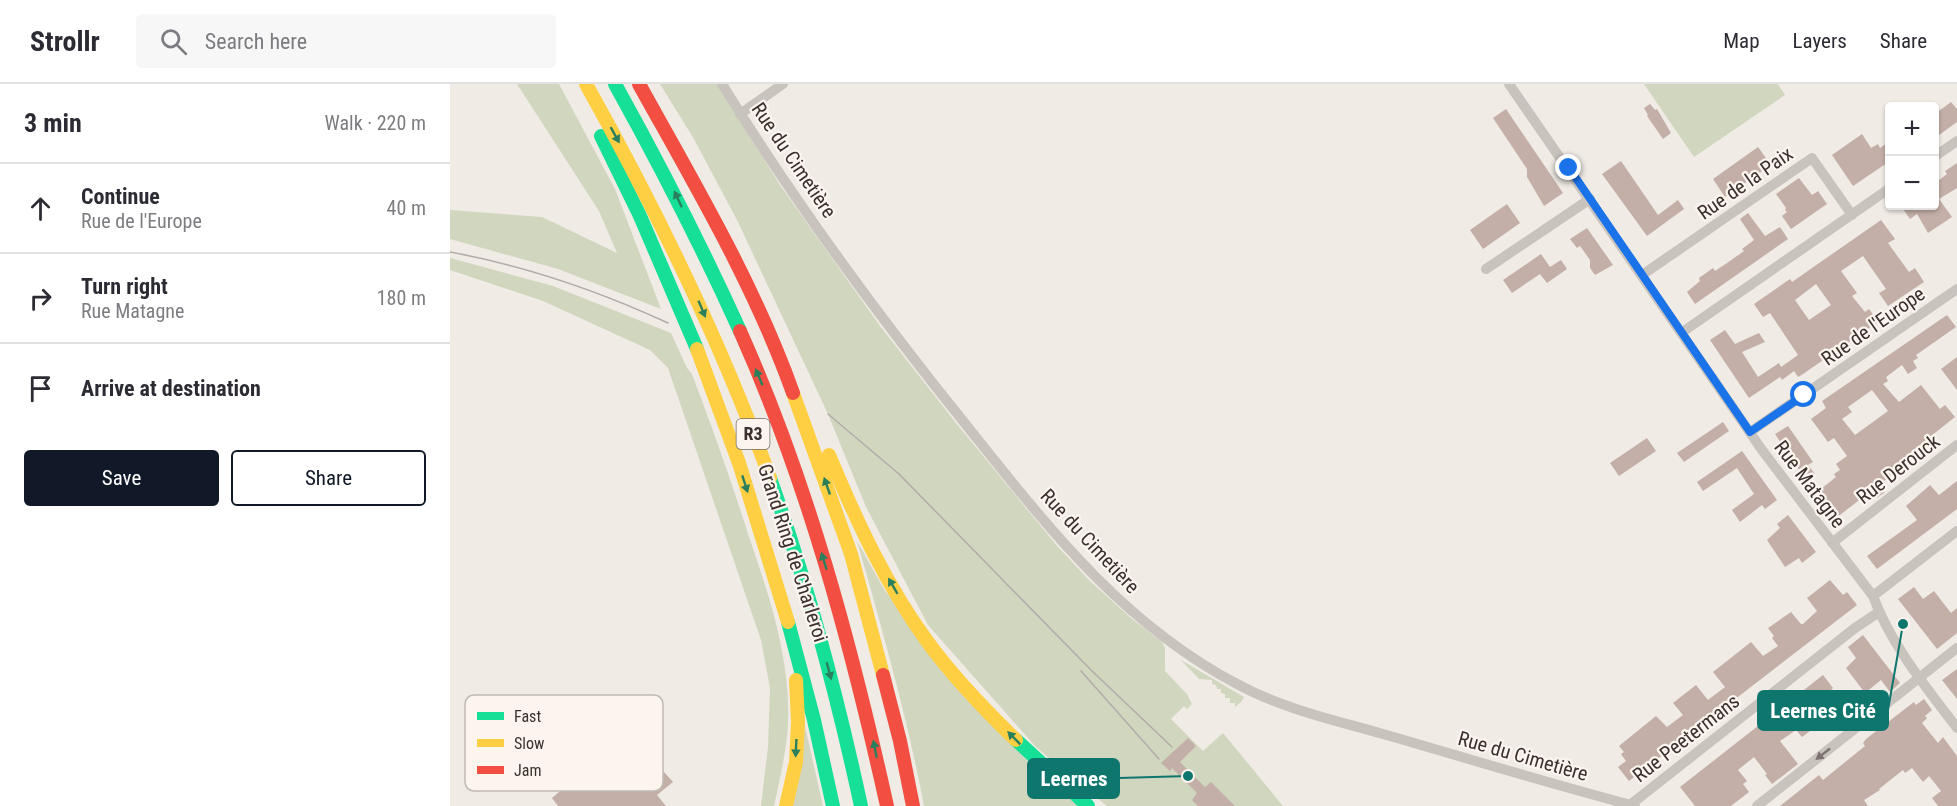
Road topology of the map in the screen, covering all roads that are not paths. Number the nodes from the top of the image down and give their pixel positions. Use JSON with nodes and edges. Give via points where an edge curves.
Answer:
{"nodes":[{"id":1,"x":572,"y":84,"type":"edge"},
{"id":2,"x":586,"y":84,"type":"edge"},
{"id":3,"x":615,"y":84,"type":"edge"},
{"id":4,"x":639,"y":84,"type":"edge"},
{"id":5,"x":722,"y":84,"type":"edge"},
{"id":6,"x":783,"y":84,"type":"edge"},
{"id":7,"x":1509,"y":84,"type":"edge"},
{"id":8,"x":740,"y":114,"type":"junction"},
{"id":9,"x":1957,"y":141,"type":"edge"},
{"id":10,"x":1936,"y":156,"type":"edge"},
{"id":11,"x":1885,"y":191,"type":"edge"},
{"id":12,"x":1590,"y":199,"type":"junction"},
{"id":13,"x":1851,"y":214,"type":"junction"},
{"id":14,"x":1486,"y":269,"type":"dead end"},
{"id":15,"x":1642,"y":275,"type":"junction"},
{"id":16,"x":1957,"y":289,"type":"edge"},
{"id":17,"x":1681,"y":333,"type":"junction"},
{"id":18,"x":786,"y":370,"type":"junction"},
{"id":19,"x":1750,"y":432,"type":"junction"},
{"id":20,"x":1957,"y":445,"type":"edge"},
{"id":21,"x":1957,"y":531,"type":"edge"},
{"id":22,"x":1832,"y":543,"type":"junction"},
{"id":23,"x":1874,"y":596,"type":"junction"},
{"id":24,"x":1879,"y":612,"type":"junction"},
{"id":25,"x":795,"y":648,"type":"junction"},
{"id":26,"x":1957,"y":648,"type":"edge"},
{"id":27,"x":1918,"y":678,"type":"junction"},
{"id":28,"x":1957,"y":728,"type":"edge"},
{"id":29,"x":1633,"y":805,"type":"edge"},
{"id":30,"x":786,"y":806,"type":"edge"},
{"id":31,"x":834,"y":806,"type":"edge"},
{"id":32,"x":861,"y":806,"type":"edge"},
{"id":33,"x":887,"y":806,"type":"edge"},
{"id":34,"x":913,"y":806,"type":"edge"},
{"id":35,"x":1088,"y":806,"type":"edge"},
{"id":36,"x":1757,"y":806,"type":"edge"}],
"edges":[{"from":1,"to":25,"type":"highway","one_way":true,"via":[[634,202],[696,349],[729,436]]},
{"from":2,"to":32,"type":"highway","name":"Grand Ring de Charleroi","number":"R3","one_way":true,"via":[[650,199],[740,398],[782,512],[819,630]]},
{"from":33,"to":3,"type":"highway","name":"Grand Ring de Charleroi","number":"R3","one_way":true,"via":[[842,619],[770,406],[673,188]]},
{"from":4,"to":18,"type":"highway","via":[[729,245]]},
{"from":5,"to":8,"type":"street","name":"Rue du Cimetière"},
{"from":6,"to":8,"type":"street"},
{"from":7,"to":12,"type":"street","name":"Rue Matagne"},
{"from":8,"to":29,"type":"street","name":"Rue du Cimetière","via":[[868,301],[928,378],[1064,545],[1154,630],[1211,669],[1280,703]]},
{"from":9,"to":10,"type":"street"},
{"from":11,"to":13,"type":"street"},
{"from":12,"to":14,"type":"street"},
{"from":12,"to":15,"type":"street","name":"Rue Matagne"},
{"from":13,"to":15,"type":"street","name":"Rue de la Paix","via":[[1812,158]]},
{"from":13,"to":17,"type":"street"},
{"from":15,"to":17,"type":"street","name":"Rue Matagne"},
{"from":16,"to":19,"type":"street","name":"Rue de l'Europe"},
{"from":17,"to":19,"type":"street","name":"Rue Matagne"},
{"from":34,"to":18,"type":"highway","one_way":true,"via":[[854,565]]},
{"from":35,"to":18,"type":"highway","one_way":true,"via":[[991,715],[927,640],[864,535],[806,399]]},
{"from":19,"to":22,"type":"street","name":"Rue Matagne"},
{"from":20,"to":22,"type":"street","name":"Rue Derouck"},
{"from":21,"to":23,"type":"street"},
{"from":22,"to":23,"type":"street","name":"Rue Matagne"},
{"from":23,"to":24,"type":"street","name":"Rue Matagne"},
{"from":24,"to":27,"type":"street","name":"Rue Matagne"},
{"from":24,"to":29,"type":"street","name":"Rue Peetermans"},
{"from":25,"to":30,"type":"highway","one_way":true,"via":[[798,722]]},
{"from":25,"to":31,"type":"highway"},
{"from":26,"to":27,"type":"street"},
{"from":27,"to":28,"type":"street","name":"Rue Matagne"},
{"from":27,"to":36,"type":"street","one_way":true}]}
